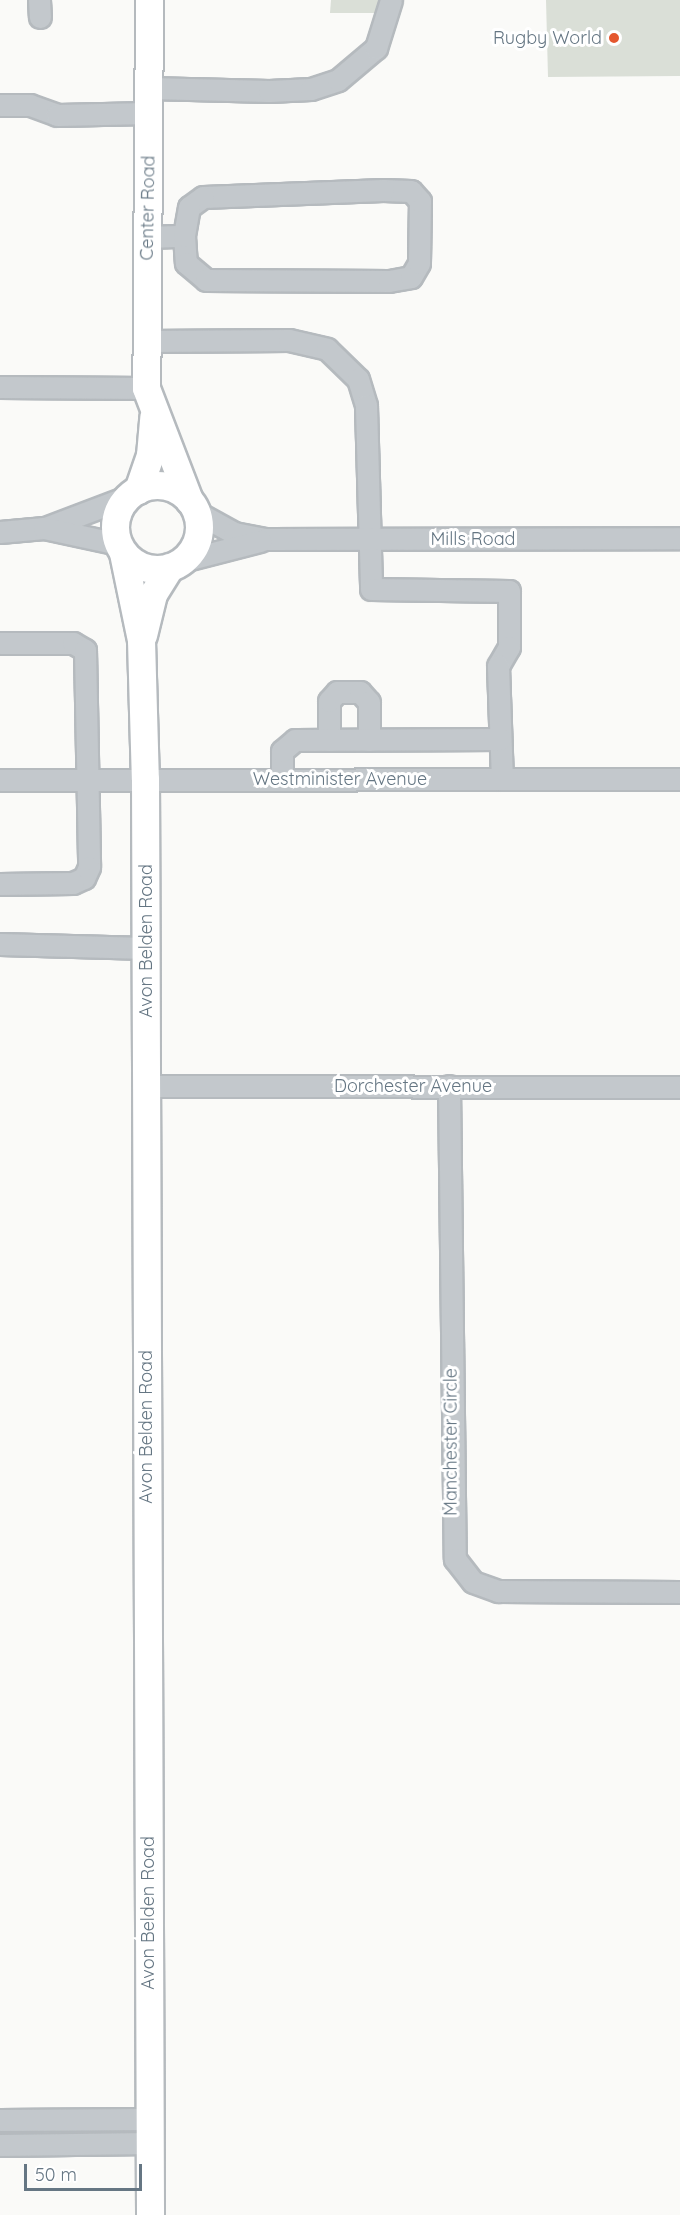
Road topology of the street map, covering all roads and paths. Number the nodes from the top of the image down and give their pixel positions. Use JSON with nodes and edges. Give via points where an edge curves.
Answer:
{"nodes":[{"id":1,"x":149,"y":0,"type":"edge"},
{"id":2,"x":391,"y":0,"type":"edge"},
{"id":3,"x":149,"y":100,"type":"junction"},
{"id":4,"x":0,"y":105,"type":"edge"},
{"id":5,"x":184,"y":236,"type":"junction"},
{"id":6,"x":147,"y":237,"type":"junction"},
{"id":7,"x":146,"y":341,"type":"junction"},
{"id":8,"x":0,"y":387,"type":"edge"},
{"id":9,"x":146,"y":388,"type":"junction"},
{"id":10,"x":153,"y":416,"type":"junction"},
{"id":11,"x":133,"y":493,"type":"junction"},
{"id":12,"x":192,"y":506,"type":"junction"},
{"id":13,"x":44,"y":528,"type":"junction"},
{"id":14,"x":0,"y":532,"type":"edge"},
{"id":15,"x":680,"y":538,"type":"edge"},
{"id":16,"x":265,"y":539,"type":"junction"},
{"id":17,"x":371,"y":539,"type":"junction"},
{"id":18,"x":121,"y":549,"type":"junction"},
{"id":19,"x":176,"y":564,"type":"junction"},
{"id":20,"x":141,"y":640,"type":"junction"},
{"id":21,"x":0,"y":642,"type":"edge"},
{"id":22,"x":500,"y":739,"type":"junction"},
{"id":23,"x":328,"y":740,"type":"junction"},
{"id":24,"x":369,"y":740,"type":"junction"},
{"id":25,"x":145,"y":779,"type":"junction"},
{"id":26,"x":282,"y":779,"type":"junction"},
{"id":27,"x":502,"y":779,"type":"junction"},
{"id":28,"x":680,"y":779,"type":"edge"},
{"id":29,"x":0,"y":780,"type":"edge"},
{"id":30,"x":88,"y":780,"type":"junction"},
{"id":31,"x":0,"y":884,"type":"edge"},
{"id":32,"x":0,"y":944,"type":"edge"},
{"id":33,"x":146,"y":948,"type":"junction"},
{"id":34,"x":147,"y":1086,"type":"junction"},
{"id":35,"x":449,"y":1086,"type":"junction"},
{"id":36,"x":680,"y":1087,"type":"edge"},
{"id":37,"x":680,"y":1592,"type":"edge"},
{"id":38,"x":0,"y":2120,"type":"edge"},
{"id":39,"x":150,"y":2131,"type":"junction"},
{"id":40,"x":0,"y":2145,"type":"edge"},
{"id":41,"x":150,"y":2215,"type":"edge"}],
"edges":[{"from":1,"to":3,"type":"main road","name":"Center Road"},
{"from":2,"to":3,"type":"street","via":[[376,48],[338,80],[311,89]]},
{"from":3,"to":4,"type":"street","via":[[57,115],[30,105]]},
{"from":3,"to":6,"type":"main road","name":"Center Road"},
{"from":5,"to":5,"type":"street","via":[[186,263],[206,280],[411,277],[419,263],[420,201],[411,191],[382,190],[203,197],[189,207]]},
{"from":5,"to":6,"type":"street"},
{"from":6,"to":7,"type":"main road","name":"Center Road"},
{"from":7,"to":9,"type":"main road","name":"Center Road"},
{"from":7,"to":17,"type":"street","via":[[289,340],[327,349],[358,379],[366,406]]},
{"from":8,"to":9,"type":"street"},
{"from":9,"to":10,"type":"main road","name":"Center Road"},
{"from":10,"to":11,"type":"main road","name":"Center Road","via":[[150,455]]},
{"from":10,"to":12,"type":"main road","name":"Center Road"},
{"from":11,"to":12,"type":"main road","via":[[165,486]]},
{"from":11,"to":13,"type":"street"},
{"from":11,"to":18,"type":"main road","via":[[115,519]]},
{"from":12,"to":16,"type":"street","name":"Mills Road","via":[[234,533]]},
{"from":12,"to":19,"type":"main road","via":[[197,539]]},
{"from":13,"to":14,"type":"street"},
{"from":13,"to":18,"type":"street"},
{"from":15,"to":17,"type":"street","name":"Mills Road"},
{"from":16,"to":17,"type":"street","name":"Mills Road"},
{"from":16,"to":19,"type":"street","name":"Mills Road"},
{"from":17,"to":22,"type":"street","via":[[371,589],[509,591],[509,647],[498,666]]},
{"from":18,"to":19,"type":"main road","via":[[146,568]]},
{"from":18,"to":20,"type":"main road","name":"Avon Belden Road"},
{"from":19,"to":20,"type":"main road","name":"Avon Belden Road","via":[[152,596]]},
{"from":20,"to":25,"type":"main road","name":"Avon Belden Road"},
{"from":21,"to":30,"type":"street","via":[[73,644],[85,650]]},
{"from":22,"to":24,"type":"street"},
{"from":22,"to":27,"type":"street"},
{"from":23,"to":24,"type":"street"},
{"from":23,"to":24,"type":"street","via":[[328,701],[338,692],[360,692],[369,702]]},
{"from":23,"to":26,"type":"street","via":[[295,740],[282,751]]},
{"from":25,"to":26,"type":"street","name":"Westminister Avenue"},
{"from":25,"to":30,"type":"street","name":"Westminister Avenue"},
{"from":25,"to":33,"type":"main road","name":"Avon Belden Road"},
{"from":26,"to":27,"type":"street","name":"Westminister Avenue"},
{"from":27,"to":28,"type":"street","name":"Westminister Avenue"},
{"from":29,"to":30,"type":"street","name":"Westminister Avenue"},
{"from":30,"to":31,"type":"street","via":[[89,867],[84,878]]},
{"from":32,"to":33,"type":"street"},
{"from":33,"to":34,"type":"main road","name":"Avon Belden Road"},
{"from":34,"to":35,"type":"street","name":"Dorchester Avenue"},
{"from":34,"to":39,"type":"main road","name":"Avon Belden Road"},
{"from":35,"to":36,"type":"street","name":"Dorchester Avenue"},
{"from":35,"to":37,"type":"street","name":"Manchester Circle","via":[[455,1558],[473,1582],[498,1591]]},
{"from":38,"to":39,"type":"street"},
{"from":39,"to":40,"type":"street"},
{"from":39,"to":41,"type":"main road","name":"Avon Belden Road"}]}
